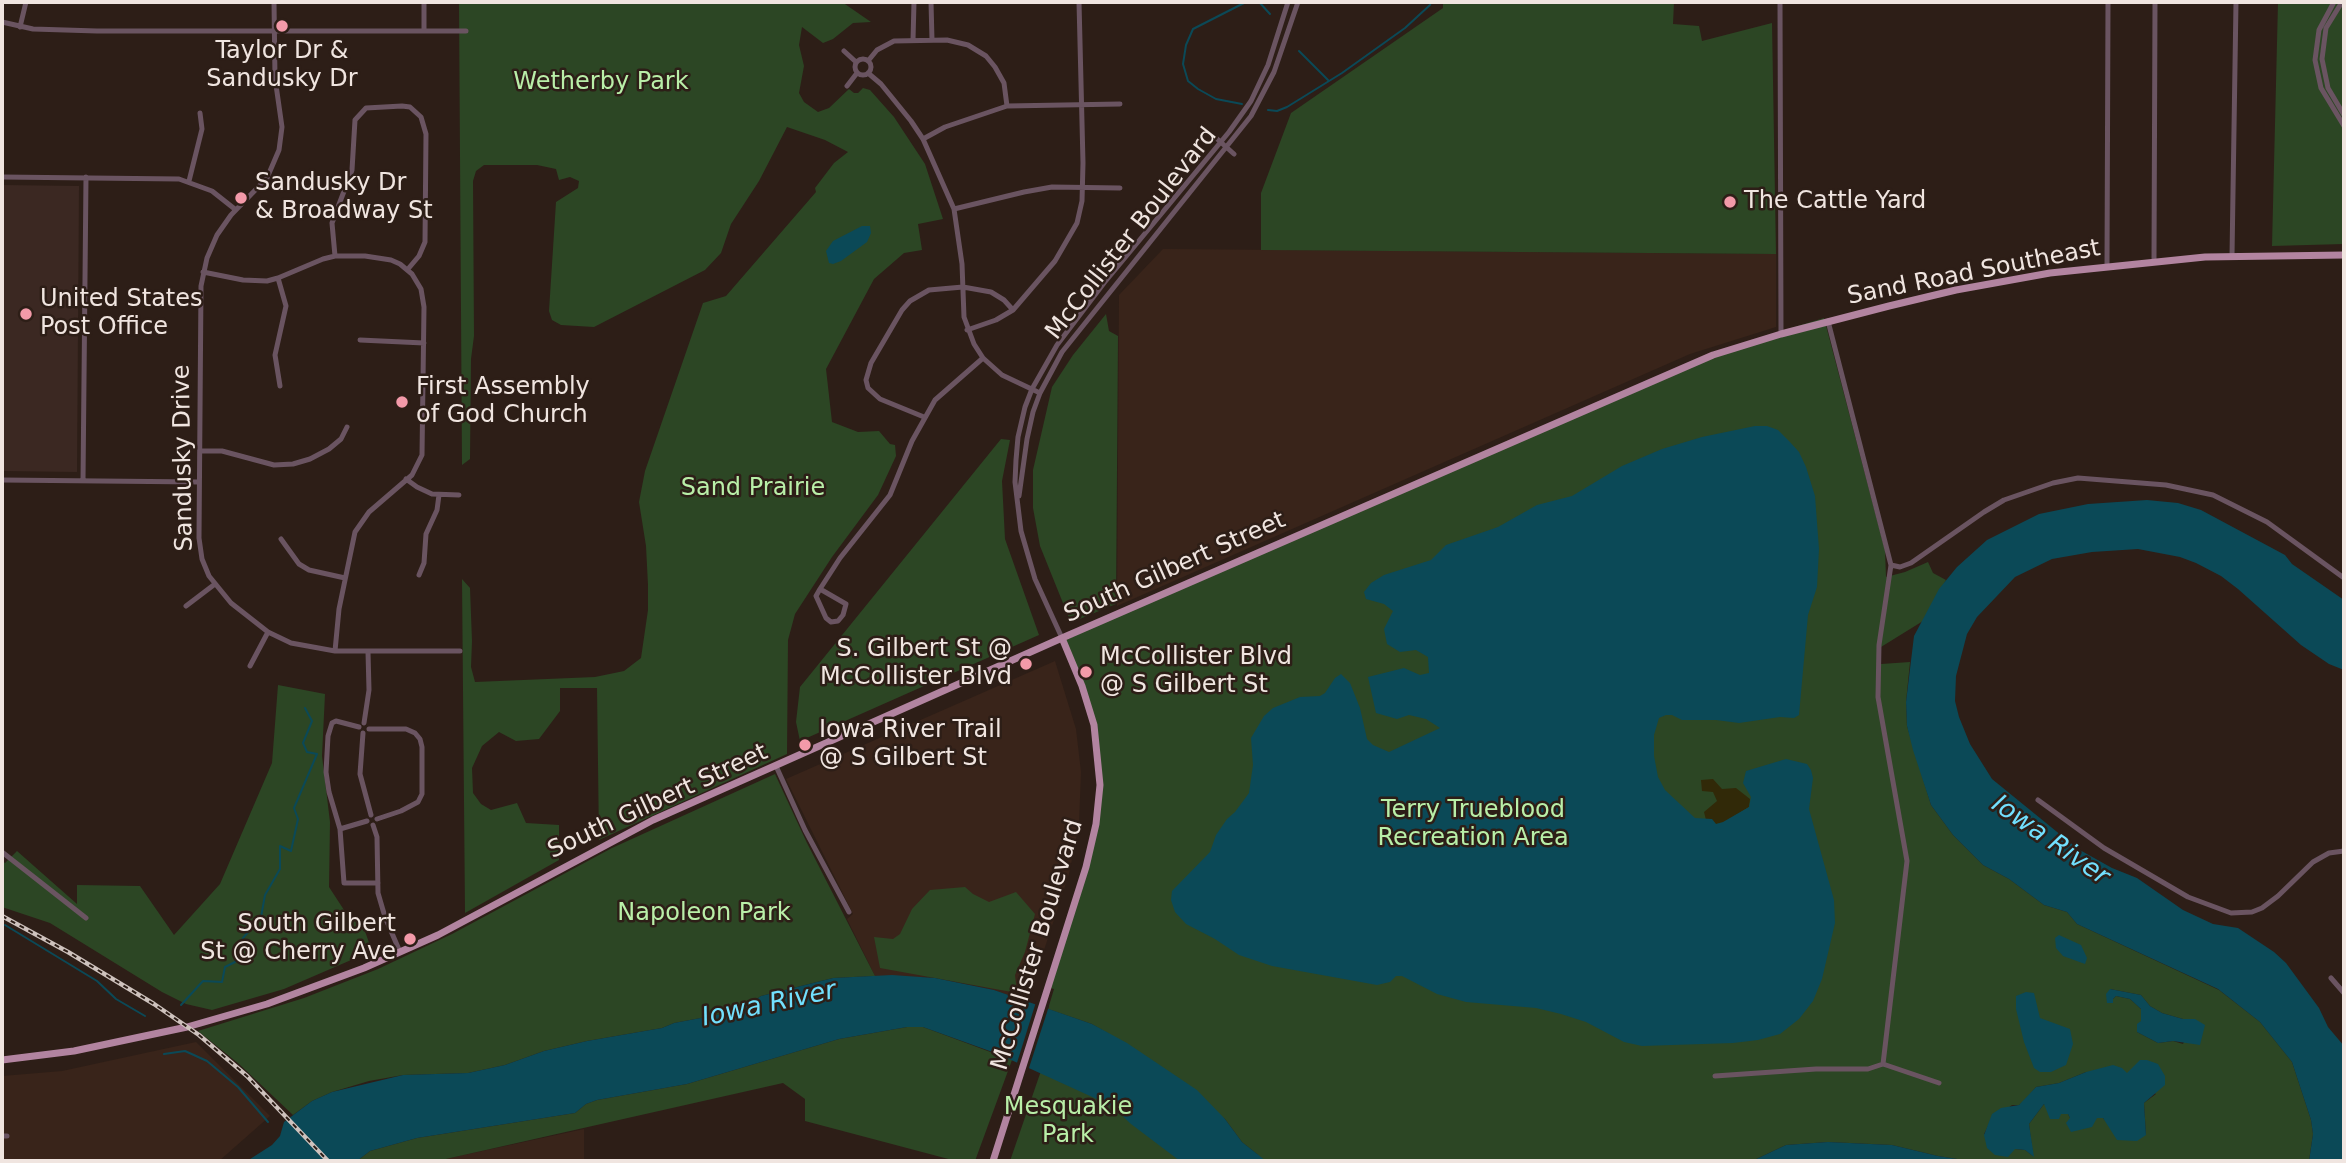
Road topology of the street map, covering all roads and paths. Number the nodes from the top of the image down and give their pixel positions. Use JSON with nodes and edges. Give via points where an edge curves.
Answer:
{"nodes":[{"id":1,"x":26,"y":2,"type":"edge"},
{"id":2,"x":274,"y":2,"type":"edge"},
{"id":3,"x":424,"y":2,"type":"edge"},
{"id":4,"x":914,"y":2,"type":"edge"},
{"id":5,"x":931,"y":2,"type":"edge"},
{"id":6,"x":1079,"y":2,"type":"edge"},
{"id":7,"x":1288,"y":2,"type":"edge"},
{"id":8,"x":1298,"y":2,"type":"edge"},
{"id":9,"x":1780,"y":2,"type":"edge"},
{"id":10,"x":2108,"y":2,"type":"edge"},
{"id":11,"x":2155,"y":2,"type":"edge"},
{"id":12,"x":2236,"y":2,"type":"edge"},
{"id":13,"x":2334,"y":2,"type":"edge"},
{"id":14,"x":2342,"y":2,"type":"edge"},
{"id":15,"x":2,"y":22,"type":"edge"},
{"id":16,"x":20,"y":27,"type":"junction"},
{"id":17,"x":424,"y":30,"type":"junction"},
{"id":18,"x":274,"y":31,"type":"junction"},
{"id":19,"x":466,"y":31,"type":"dead end"},
{"id":20,"x":913,"y":40,"type":"junction"},
{"id":21,"x":932,"y":40,"type":"junction"},
{"id":22,"x":844,"y":51,"type":"dead end"},
{"id":23,"x":868,"y":61,"type":"junction"},
{"id":24,"x":856,"y":62,"type":"junction"},
{"id":25,"x":857,"y":73,"type":"junction"},
{"id":26,"x":868,"y":73,"type":"junction"},
{"id":27,"x":847,"y":86,"type":"dead end"},
{"id":28,"x":1081,"y":103,"type":"junction"},
{"id":29,"x":1120,"y":104,"type":"dead end"},
{"id":30,"x":1007,"y":106,"type":"junction"},
{"id":31,"x":200,"y":113,"type":"dead end"},
{"id":32,"x":2344,"y":115,"type":"edge"},
{"id":33,"x":2344,"y":126,"type":"edge"},
{"id":34,"x":1214,"y":137,"type":"dead end"},
{"id":35,"x":923,"y":139,"type":"junction"},
{"id":36,"x":1223,"y":144,"type":"junction"},
{"id":37,"x":1234,"y":154,"type":"dead end"},
{"id":38,"x":2,"y":177,"type":"edge"},
{"id":39,"x":86,"y":177,"type":"junction"},
{"id":40,"x":189,"y":181,"type":"junction"},
{"id":41,"x":1082,"y":187,"type":"junction"},
{"id":42,"x":1120,"y":188,"type":"dead end"},
{"id":43,"x":954,"y":209,"type":"junction"},
{"id":44,"x":236,"y":210,"type":"junction"},
{"id":45,"x":2344,"y":255,"type":"edge"},
{"id":46,"x":335,"y":256,"type":"junction"},
{"id":47,"x":2232,"y":256,"type":"junction"},
{"id":48,"x":2154,"y":261,"type":"junction"},
{"id":49,"x":2107,"y":266,"type":"junction"},
{"id":50,"x":408,"y":269,"type":"junction"},
{"id":51,"x":203,"y":272,"type":"junction"},
{"id":52,"x":278,"y":278,"type":"junction"},
{"id":53,"x":963,"y":287,"type":"junction"},
{"id":54,"x":1013,"y":310,"type":"junction"},
{"id":55,"x":1828,"y":321,"type":"junction"},
{"id":56,"x":967,"y":330,"type":"junction"},
{"id":57,"x":1781,"y":334,"type":"junction"},
{"id":58,"x":360,"y":340,"type":"dead end"},
{"id":59,"x":424,"y":343,"type":"junction"},
{"id":60,"x":982,"y":358,"type":"junction"},
{"id":61,"x":280,"y":386,"type":"dead end"},
{"id":62,"x":1032,"y":389,"type":"junction"},
{"id":63,"x":1040,"y":393,"type":"junction"},
{"id":64,"x":924,"y":417,"type":"junction"},
{"id":65,"x":347,"y":427,"type":"dead end"},
{"id":66,"x":200,"y":451,"type":"junction"},
{"id":67,"x":406,"y":479,"type":"junction"},
{"id":68,"x":2,"y":480,"type":"edge"},
{"id":69,"x":83,"y":481,"type":"junction"},
{"id":70,"x":199,"y":482,"type":"junction"},
{"id":71,"x":439,"y":495,"type":"junction"},
{"id":72,"x":459,"y":495,"type":"dead end"},
{"id":73,"x":1019,"y":499,"type":"junction"},
{"id":74,"x":281,"y":539,"type":"dead end"},
{"id":75,"x":1891,"y":565,"type":"junction"},
{"id":76,"x":419,"y":575,"type":"dead end"},
{"id":77,"x":345,"y":578,"type":"junction"},
{"id":78,"x":2344,"y":578,"type":"edge"},
{"id":79,"x":215,"y":584,"type":"junction"},
{"id":80,"x":820,"y":589,"type":"junction"},
{"id":81,"x":186,"y":606,"type":"dead end"},
{"id":82,"x":268,"y":632,"type":"junction"},
{"id":83,"x":1062,"y":638,"type":"junction"},
{"id":84,"x":335,"y":651,"type":"junction"},
{"id":85,"x":460,"y":651,"type":"dead end"},
{"id":86,"x":368,"y":652,"type":"junction"},
{"id":87,"x":250,"y":666,"type":"dead end"},
{"id":88,"x":364,"y":728,"type":"junction"},
{"id":89,"x":776,"y":766,"type":"junction"},
{"id":90,"x":2038,"y":800,"type":"dead end"},
{"id":91,"x":372,"y":820,"type":"junction"},
{"id":92,"x":340,"y":828,"type":"junction"},
{"id":93,"x":2344,"y":851,"type":"edge"},
{"id":94,"x":2,"y":852,"type":"edge"},
{"id":95,"x":378,"y":883,"type":"junction"},
{"id":96,"x":849,"y":912,"type":"dead end"},
{"id":97,"x":86,"y":918,"type":"dead end"},
{"id":98,"x":400,"y":952,"type":"junction"},
{"id":99,"x":2330,"y":978,"type":"dead end"},
{"id":100,"x":2344,"y":993,"type":"edge"},
{"id":101,"x":2,"y":1060,"type":"edge"},
{"id":102,"x":1883,"y":1064,"type":"junction"},
{"id":103,"x":1716,"y":1076,"type":"dead end"},
{"id":104,"x":1940,"y":1083,"type":"dead end"},
{"id":105,"x":993,"y":1161,"type":"edge"}],
"edges":[{"from":1,"to":16,"type":"street"},
{"from":2,"to":18,"type":"street","name":"Sandusky Drive"},
{"from":3,"to":17,"type":"street"},
{"from":4,"to":20,"type":"street"},
{"from":5,"to":21,"type":"street"},
{"from":6,"to":28,"type":"street"},
{"from":7,"to":36,"type":"street","name":"McCollister Boulevard","via":[[1268,65]]},
{"from":8,"to":36,"type":"street","name":"McCollister Boulevard","via":[[1274,72],[1251,116]]},
{"from":9,"to":57,"type":"street"},
{"from":10,"to":49,"type":"street"},
{"from":11,"to":48,"type":"street"},
{"from":12,"to":47,"type":"street"},
{"from":13,"to":33,"type":"street","via":[[2319,30],[2315,60],[2321,88]]},
{"from":14,"to":32,"type":"street","via":[[2326,28],[2322,59],[2328,88]]},
{"from":15,"to":16,"type":"street"},
{"from":16,"to":18,"type":"street"},
{"from":17,"to":18,"type":"street"},
{"from":17,"to":19,"type":"street"},
{"from":18,"to":44,"type":"street","name":"Sandusky Drive","via":[[282,127],[279,150],[267,178]]},
{"from":20,"to":21,"type":"street"},
{"from":20,"to":23,"type":"street","via":[[894,41]]},
{"from":21,"to":30,"type":"street","via":[[968,45],[986,56],[1004,83]]},
{"from":22,"to":24,"type":"street"},
{"from":23,"to":24,"type":"street"},
{"from":23,"to":26,"type":"street"},
{"from":24,"to":25,"type":"street"},
{"from":25,"to":26,"type":"street"},
{"from":25,"to":27,"type":"street"},
{"from":26,"to":35,"type":"street"},
{"from":28,"to":29,"type":"street"},
{"from":28,"to":30,"type":"street"},
{"from":28,"to":41,"type":"street"},
{"from":30,"to":35,"type":"street"},
{"from":31,"to":40,"type":"street","via":[[202,129]]},
{"from":34,"to":36,"type":"street"},
{"from":35,"to":43,"type":"street"},
{"from":36,"to":37,"type":"street"},
{"from":36,"to":62,"type":"street","name":"McCollister Boulevard","via":[[1096,293],[1057,345]]},
{"from":36,"to":63,"type":"street","name":"McCollister Boulevard","via":[[1077,330]]},
{"from":38,"to":39,"type":"street"},
{"from":39,"to":40,"type":"street"},
{"from":39,"to":69,"type":"street"},
{"from":40,"to":44,"type":"street","via":[[212,191]]},
{"from":41,"to":42,"type":"street"},
{"from":41,"to":43,"type":"street","via":[[1052,187]]},
{"from":41,"to":54,"type":"street","via":[[1077,223],[1067,243]]},
{"from":43,"to":53,"type":"street"},
{"from":44,"to":51,"type":"street","name":"Sandusky Drive","via":[[217,235]]},
{"from":45,"to":47,"type":"main road","name":"Sand Road Southeast"},
{"from":46,"to":50,"type":"street","via":[[391,260]]},
{"from":46,"to":50,"type":"street","via":[[332,223],[352,170],[355,120],[361,111],[374,106],[410,107],[425,126],[426,233],[422,250]]},
{"from":46,"to":52,"type":"street"},
{"from":47,"to":48,"type":"main road","name":"Sand Road Southeast"},
{"from":48,"to":49,"type":"main road","name":"Sand Road Southeast"},
{"from":49,"to":55,"type":"main road","name":"Sand Road Southeast","via":[[1956,290]]},
{"from":50,"to":59,"type":"street","via":[[424,298]]},
{"from":51,"to":52,"type":"street","via":[[255,281]]},
{"from":51,"to":66,"type":"street","name":"Sandusky Drive"},
{"from":52,"to":61,"type":"street","via":[[286,306],[275,355]]},
{"from":53,"to":54,"type":"street","via":[[991,292]]},
{"from":53,"to":56,"type":"street"},
{"from":53,"to":64,"type":"street","via":[[929,290],[910,301],[867,373],[873,395]]},
{"from":54,"to":56,"type":"street"},
{"from":55,"to":57,"type":"main road","name":"Sand Road Southeast"},
{"from":55,"to":75,"type":"street"},
{"from":56,"to":60,"type":"street"},
{"from":57,"to":83,"type":"main road","name":"South Gilbert Street","via":[[1668,374]]},
{"from":58,"to":59,"type":"street"},
{"from":59,"to":67,"type":"street","via":[[424,448],[417,468]]},
{"from":60,"to":62,"type":"street","via":[[1002,375]]},
{"from":60,"to":64,"type":"street","via":[[950,385]]},
{"from":62,"to":63,"type":"street"},
{"from":62,"to":73,"type":"street","name":"McCollister Boulevard","via":[[1018,437],[1015,482]]},
{"from":63,"to":73,"type":"street","name":"McCollister Boulevard","via":[[1027,439]]},
{"from":64,"to":80,"type":"street","via":[[890,495]]},
{"from":65,"to":66,"type":"street","via":[[328,449],[293,464],[274,465]]},
{"from":66,"to":70,"type":"street","name":"Sandusky Drive"},
{"from":67,"to":71,"type":"street"},
{"from":67,"to":77,"type":"street","via":[[359,525]]},
{"from":68,"to":69,"type":"street"},
{"from":69,"to":70,"type":"street"},
{"from":70,"to":79,"type":"street","name":"Sandusky Drive","via":[[200,550]]},
{"from":71,"to":72,"type":"street"},
{"from":71,"to":76,"type":"street"},
{"from":73,"to":83,"type":"street","name":"McCollister Boulevard","via":[[1027,556]]},
{"from":74,"to":77,"type":"street","via":[[299,564]]},
{"from":75,"to":78,"type":"street","via":[[1908,566],[2004,500],[2078,478],[2181,486],[2213,495],[2267,522]]},
{"from":75,"to":102,"type":"street","via":[[1879,645],[1878,697],[1908,861]]},
{"from":77,"to":84,"type":"street"},
{"from":79,"to":81,"type":"street"},
{"from":79,"to":82,"type":"street","name":"Sandusky Drive"},
{"from":80,"to":80,"type":"street","via":[[816,596],[826,618],[838,621],[846,604]]},
{"from":82,"to":84,"type":"street","name":"Sandusky Drive","via":[[291,643]]},
{"from":82,"to":87,"type":"street"},
{"from":83,"to":89,"type":"main road","name":"South Gilbert Street"},
{"from":83,"to":105,"type":"main road","name":"McCollister Boulevard","via":[[1089,707],[1100,785],[1092,845]]},
{"from":84,"to":86,"type":"street","name":"Sandusky Drive"},
{"from":85,"to":86,"type":"street","name":"Sandusky Drive"},
{"from":86,"to":88,"type":"street"},
{"from":88,"to":91,"type":"street","via":[[360,774]]},
{"from":88,"to":91,"type":"street","via":[[406,729],[415,733],[422,747],[418,802]]},
{"from":88,"to":92,"type":"street","via":[[336,722],[330,728],[326,772]]},
{"from":89,"to":96,"type":"street"},
{"from":89,"to":98,"type":"main road","name":"South Gilbert Street","via":[[625,834]]},
{"from":90,"to":93,"type":"street","via":[[2105,848],[2188,897],[2231,913],[2262,908],[2313,862]]},
{"from":91,"to":92,"type":"street"},
{"from":91,"to":95,"type":"street"},
{"from":92,"to":95,"type":"street","via":[[344,883]]},
{"from":94,"to":97,"type":"street"},
{"from":95,"to":98,"type":"street","via":[[385,917]]},
{"from":98,"to":101,"type":"main road","name":"South Gilbert Street","via":[[304,991],[219,1018],[98,1046]]},
{"from":99,"to":100,"type":"street"},
{"from":102,"to":103,"type":"street","via":[[1868,1069]]},
{"from":102,"to":104,"type":"street"}]}
